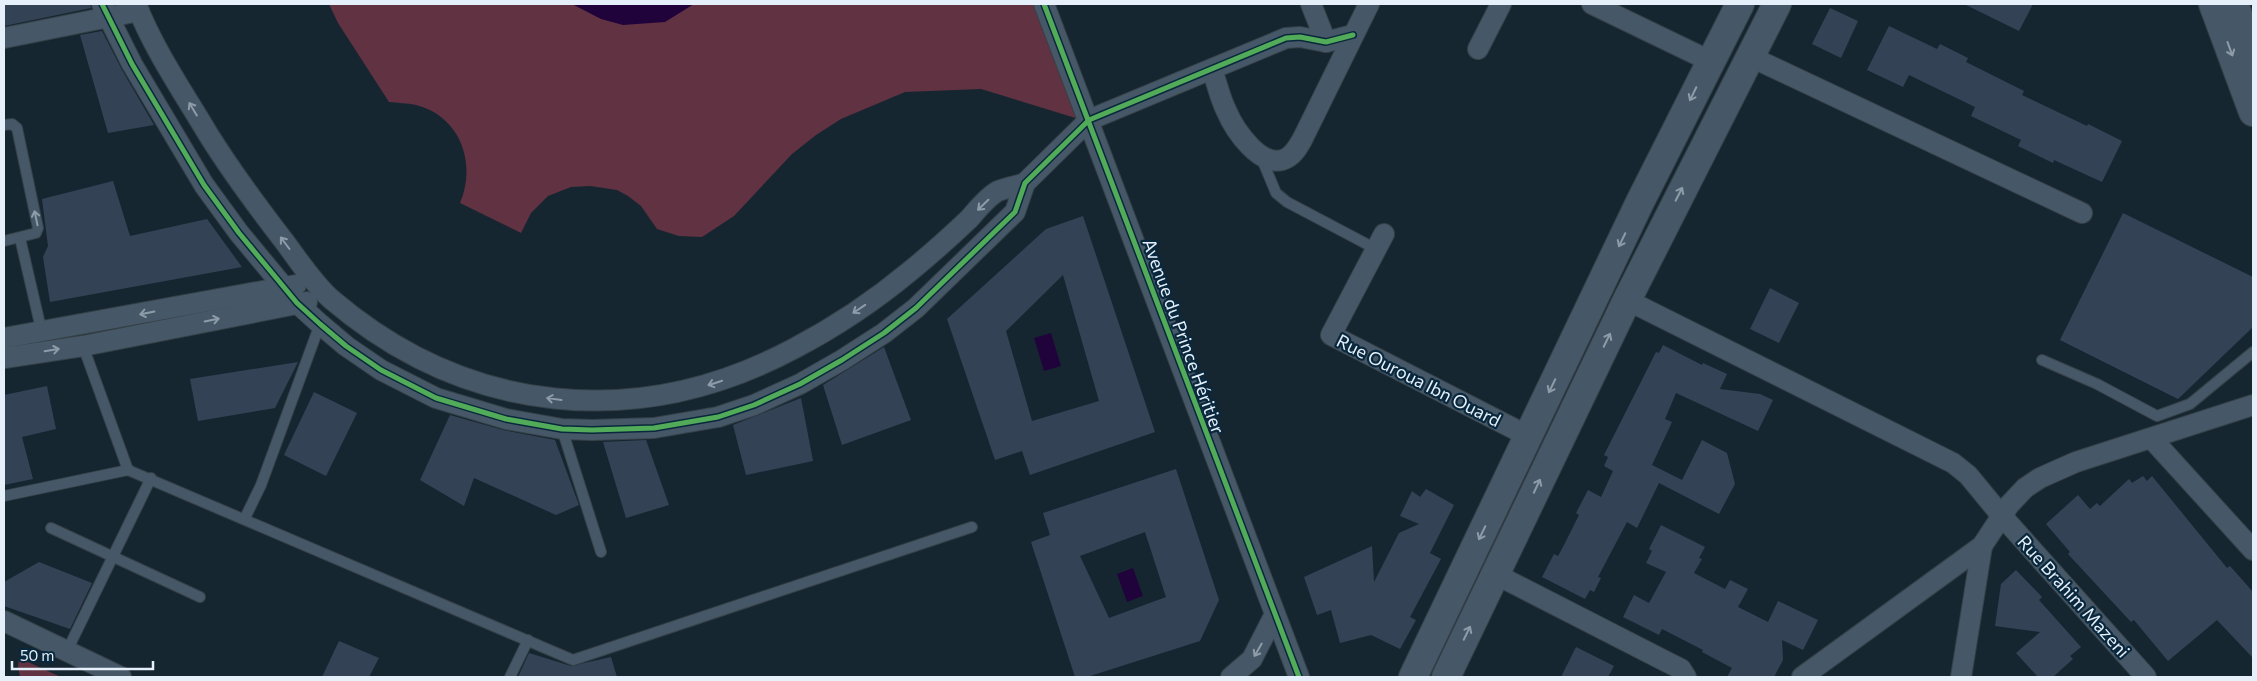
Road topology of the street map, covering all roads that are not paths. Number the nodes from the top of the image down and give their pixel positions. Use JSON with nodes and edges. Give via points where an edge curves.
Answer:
{"nodes":[{"id":1,"x":1044,"y":4,"type":"edge"},
{"id":2,"x":1311,"y":4,"type":"edge"},
{"id":3,"x":1369,"y":4,"type":"edge"},
{"id":4,"x":1500,"y":4,"type":"edge"},
{"id":5,"x":1592,"y":4,"type":"edge"},
{"id":6,"x":1740,"y":4,"type":"edge"},
{"id":7,"x":1777,"y":4,"type":"edge"},
{"id":8,"x":2213,"y":4,"type":"edge"},
{"id":9,"x":2234,"y":4,"type":"edge"},
{"id":10,"x":137,"y":7,"type":"edge"},
{"id":11,"x":105,"y":10,"type":"edge"},
{"id":12,"x":1353,"y":35,"type":"junction"},
{"id":13,"x":4,"y":38,"type":"edge"},
{"id":14,"x":1326,"y":42,"type":"junction"},
{"id":15,"x":1478,"y":49,"type":"dead end"},
{"id":16,"x":2253,"y":55,"type":"edge"},
{"id":17,"x":1749,"y":56,"type":"junction"},
{"id":18,"x":1710,"y":61,"type":"junction"},
{"id":19,"x":1212,"y":70,"type":"junction"},
{"id":20,"x":2253,"y":112,"type":"edge"},
{"id":21,"x":1089,"y":120,"type":"junction"},
{"id":22,"x":4,"y":125,"type":"edge"},
{"id":23,"x":1260,"y":155,"type":"junction"},
{"id":24,"x":1026,"y":183,"type":"junction"},
{"id":25,"x":2082,"y":213,"type":"dead end"},
{"id":26,"x":20,"y":238,"type":"junction"},
{"id":27,"x":4,"y":241,"type":"edge"},
{"id":28,"x":1380,"y":242,"type":"joint"},
{"id":29,"x":898,"y":281,"type":"junction"},
{"id":30,"x":315,"y":282,"type":"junction"},
{"id":31,"x":284,"y":287,"type":"junction"},
{"id":32,"x":330,"y":297,"type":"junction"},
{"id":33,"x":1626,"y":300,"type":"junction"},
{"id":34,"x":297,"y":303,"type":"junction"},
{"id":35,"x":916,"y":308,"type":"junction"},
{"id":36,"x":320,"y":324,"type":"junction"},
{"id":37,"x":42,"y":333,"type":"junction"},
{"id":38,"x":4,"y":338,"type":"edge"},
{"id":39,"x":83,"y":346,"type":"junction"},
{"id":40,"x":2253,"y":352,"type":"edge"},
{"id":41,"x":4,"y":358,"type":"edge"},
{"id":42,"x":2042,"y":360,"type":"dead end"},
{"id":43,"x":2253,"y":405,"type":"edge"},
{"id":44,"x":562,"y":429,"type":"junction"},
{"id":45,"x":1528,"y":436,"type":"junction"},
{"id":46,"x":2152,"y":439,"type":"junction"},
{"id":47,"x":128,"y":470,"type":"junction"},
{"id":48,"x":151,"y":478,"type":"junction"},
{"id":49,"x":4,"y":496,"type":"edge"},
{"id":50,"x":2001,"y":515,"type":"junction"},
{"id":51,"x":245,"y":518,"type":"junction"},
{"id":52,"x":972,"y":527,"type":"dead end"},
{"id":53,"x":51,"y":528,"type":"dead end"},
{"id":54,"x":1982,"y":546,"type":"junction"},
{"id":55,"x":2253,"y":550,"type":"edge"},
{"id":56,"x":601,"y":552,"type":"dead end"},
{"id":57,"x":112,"y":556,"type":"junction"},
{"id":58,"x":1495,"y":574,"type":"junction"},
{"id":59,"x":200,"y":597,"type":"dead end"},
{"id":60,"x":1275,"y":614,"type":"junction"},
{"id":61,"x":4,"y":621,"type":"edge"},
{"id":62,"x":528,"y":640,"type":"junction"},
{"id":63,"x":67,"y":651,"type":"junction"},
{"id":64,"x":122,"y":677,"type":"edge"},
{"id":65,"x":510,"y":677,"type":"edge"},
{"id":66,"x":1231,"y":677,"type":"edge"},
{"id":67,"x":1299,"y":677,"type":"edge"},
{"id":68,"x":1413,"y":677,"type":"edge"},
{"id":69,"x":1446,"y":677,"type":"edge"},
{"id":70,"x":1686,"y":677,"type":"edge"},
{"id":71,"x":1802,"y":677,"type":"edge"},
{"id":72,"x":1961,"y":677,"type":"edge"},
{"id":73,"x":2146,"y":677,"type":"edge"}],
"edges":[{"from":1,"to":21,"type":"street","name":"Avenue du Prince Héritier"},
{"from":2,"to":14,"type":"street"},
{"from":3,"to":12,"type":"street"},
{"from":4,"to":15,"type":"street"},
{"from":5,"to":18,"type":"street"},
{"from":6,"to":18,"type":"main road"},
{"from":7,"to":17,"type":"main road"},
{"from":8,"to":20,"type":"main road","one_way":true},
{"from":9,"to":16,"type":"main road"},
{"from":10,"to":11,"type":"street"},
{"from":30,"to":10,"type":"street","one_way":true,"via":[[232,172],[168,66]]},
{"from":11,"to":13,"type":"street"},
{"from":11,"to":31,"type":"street","via":[[162,116],[204,185]]},
{"from":12,"to":14,"type":"street"},
{"from":12,"to":23,"type":"street","via":[[1302,140],[1289,157],[1276,161]]},
{"from":14,"to":19,"type":"street","via":[[1286,38]]},
{"from":17,"to":25,"type":"street"},
{"from":33,"to":17,"type":"main road","one_way":true},
{"from":18,"to":45,"type":"main road","one_way":true},
{"from":19,"to":21,"type":"street"},
{"from":19,"to":23,"type":"street","via":[[1225,110],[1244,139]]},
{"from":21,"to":24,"type":"street"},
{"from":21,"to":60,"type":"street","name":"Avenue du Prince Héritier"},
{"from":26,"to":22,"type":"lane","one_way":true,"via":[[36,233],[38,228],[17,128],[12,124]]},
{"from":23,"to":28,"type":"lane","via":[[1276,193],[1287,202]]},
{"from":24,"to":29,"type":"street","one_way":true,"via":[[996,192]]},
{"from":24,"to":35,"type":"street","via":[[1015,212]]},
{"from":26,"to":27,"type":"lane"},
{"from":26,"to":37,"type":"lane"},
{"from":28,"to":45,"type":"street","name":"Rue Ouroua Ibn Ouard","via":[[1331,335]]},
{"from":29,"to":32,"type":"street","one_way":true,"via":[[832,327],[753,369],[677,393],[614,400],[570,401],[481,384],[409,352]]},
{"from":29,"to":35,"type":"street"},
{"from":30,"to":31,"type":"street"},
{"from":30,"to":32,"type":"street"},
{"from":31,"to":34,"type":"street"},
{"from":31,"to":37,"type":"street","one_way":true},
{"from":32,"to":34,"type":"street"},
{"from":33,"to":50,"type":"street","name":"Rue Brahim Mazeni","via":[[1953,463],[1968,475]]},
{"from":58,"to":33,"type":"main road","one_way":true},
{"from":34,"to":36,"type":"street"},
{"from":39,"to":34,"type":"street","one_way":true},
{"from":35,"to":44,"type":"street","via":[[842,360],[754,405],[718,416],[654,428]]},
{"from":36,"to":44,"type":"street","via":[[381,370],[436,398],[506,419]]},
{"from":36,"to":51,"type":"lane","via":[[261,484]]},
{"from":37,"to":38,"type":"street"},
{"from":41,"to":39,"type":"street","one_way":true},
{"from":39,"to":47,"type":"lane"},
{"from":40,"to":42,"type":"lane","via":[[2190,404],[2157,416],[2097,384]]},
{"from":43,"to":46,"type":"street"},
{"from":44,"to":56,"type":"lane"},
{"from":45,"to":68,"type":"main road","one_way":true},
{"from":46,"to":50,"type":"street","via":[[2076,462],[2040,478],[2020,493]]},
{"from":46,"to":55,"type":"street"},
{"from":47,"to":48,"type":"lane"},
{"from":47,"to":49,"type":"lane"},
{"from":48,"to":51,"type":"lane"},
{"from":48,"to":57,"type":"lane"},
{"from":50,"to":54,"type":"street"},
{"from":50,"to":73,"type":"street","name":"Rue Brahim Mazeni"},
{"from":51,"to":62,"type":"lane"},
{"from":52,"to":62,"type":"lane","via":[[573,660]]},
{"from":53,"to":57,"type":"lane"},
{"from":54,"to":71,"type":"street"},
{"from":54,"to":72,"type":"street"},
{"from":57,"to":59,"type":"lane"},
{"from":57,"to":63,"type":"lane"},
{"from":69,"to":58,"type":"main road","one_way":true},
{"from":58,"to":70,"type":"street","via":[[1667,662]]},
{"from":60,"to":66,"type":"street","one_way":true,"via":[[1252,659]]},
{"from":60,"to":67,"type":"street","name":"Avenue du Prince Héritier"},
{"from":61,"to":63,"type":"street"},
{"from":62,"to":65,"type":"lane"},
{"from":63,"to":64,"type":"street"}]}
